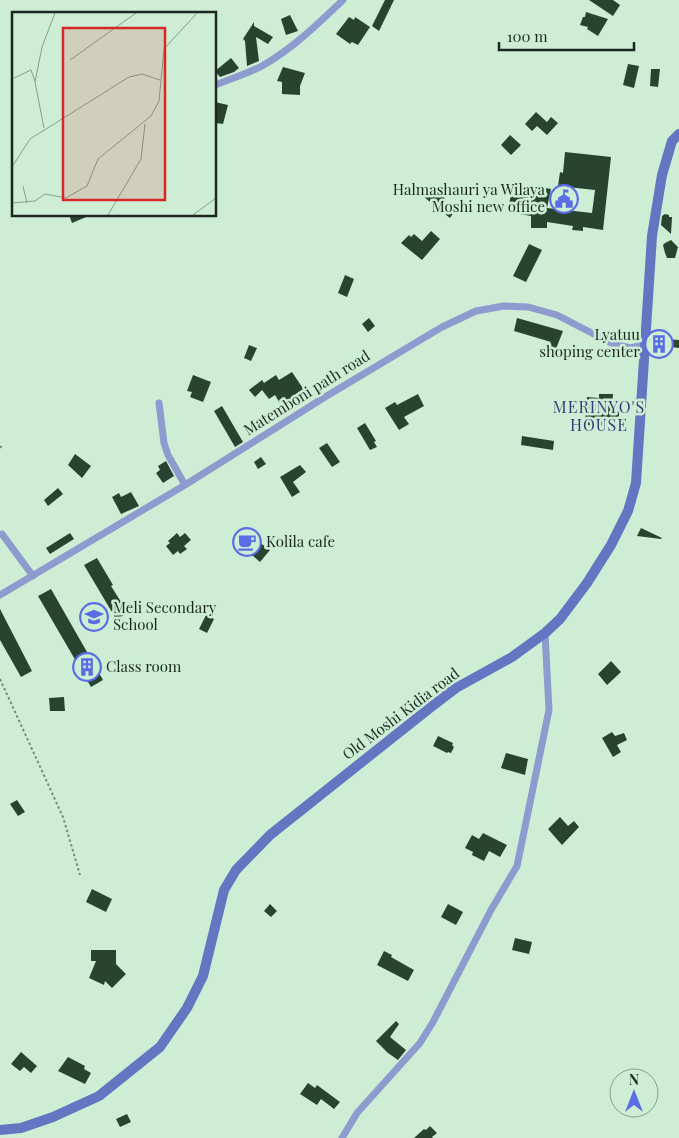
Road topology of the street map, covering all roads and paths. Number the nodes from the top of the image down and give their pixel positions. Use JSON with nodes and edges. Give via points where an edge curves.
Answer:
{"nodes":[{"id":1,"x":343,"y":0,"type":"edge"},
{"id":2,"x":216,"y":86,"type":"edge"},
{"id":3,"x":679,"y":134,"type":"edge"},
{"id":4,"x":646,"y":344,"type":"junction"},
{"id":5,"x":159,"y":403,"type":"dead end"},
{"id":6,"x":3,"y":444,"type":"dead end"},
{"id":7,"x":0,"y":448,"type":"edge"},
{"id":8,"x":185,"y":485,"type":"junction"},
{"id":9,"x":2,"y":534,"type":"dead end"},
{"id":10,"x":32,"y":576,"type":"junction"},
{"id":11,"x":0,"y":595,"type":"edge"},
{"id":12,"x":544,"y":633,"type":"junction"},
{"id":13,"x":0,"y":679,"type":"edge"},
{"id":14,"x":80,"y":875,"type":"dead end"},
{"id":15,"x":0,"y":1130,"type":"edge"},
{"id":16,"x":342,"y":1138,"type":"edge"}],
"edges":[{"from":1,"to":2,"type":"street","via":[[297,42],[261,66]]},
{"from":3,"to":4,"type":"street","name":"Old Moshi Kidia road","via":[[672,141],[667,157],[656,209]]},
{"from":4,"to":8,"type":"street","name":"Matemboni path road","via":[[631,348],[614,344],[557,315],[528,307],[504,306],[476,311],[434,332],[325,397]]},
{"from":4,"to":12,"type":"street","name":"Old Moshi Kidia road","via":[[636,483],[628,511],[587,583],[560,619]]},
{"from":5,"to":8,"type":"street","via":[[168,455]]},
{"from":6,"to":7,"type":"path"},
{"from":8,"to":10,"type":"street","name":"Matemboni path road"},
{"from":9,"to":10,"type":"street"},
{"from":10,"to":11,"type":"street","name":"Matemboni path road"},
{"from":12,"to":15,"type":"street","name":"Old Moshi Kidia road","via":[[512,657],[456,688],[431,707],[270,835],[236,870],[224,890],[203,976],[187,1008],[160,1047],[99,1096],[21,1128]]},
{"from":12,"to":16,"type":"street","via":[[549,710],[517,866],[420,1043],[357,1113]]},
{"from":13,"to":14,"type":"path","via":[[63,817]]}]}
